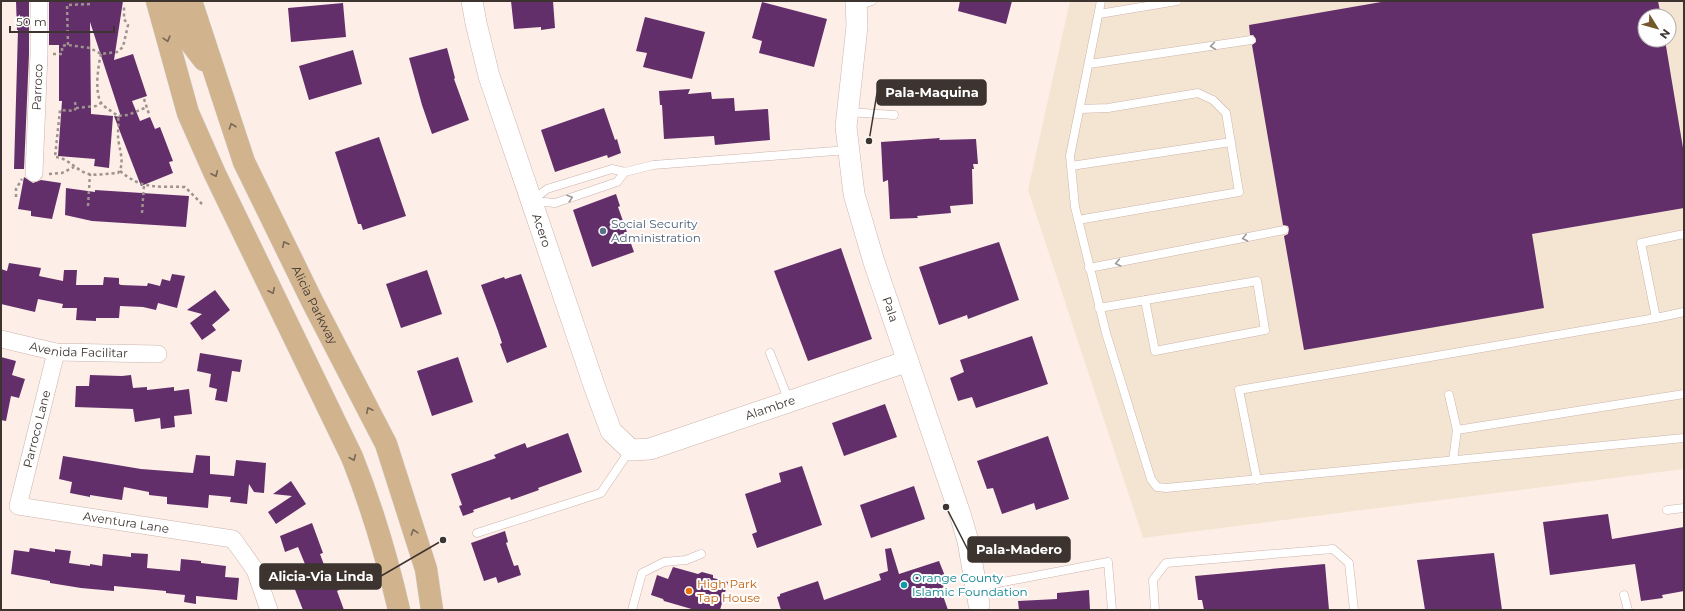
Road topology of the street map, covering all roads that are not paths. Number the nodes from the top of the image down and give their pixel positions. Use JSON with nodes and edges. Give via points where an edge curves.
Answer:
{"nodes":[{"id":1,"x":39,"y":1,"type":"edge"},
{"id":2,"x":157,"y":1,"type":"edge"},
{"id":3,"x":174,"y":1,"type":"edge"},
{"id":4,"x":191,"y":1,"type":"edge"},
{"id":5,"x":472,"y":1,"type":"edge"},
{"id":6,"x":1101,"y":1,"type":"edge"},
{"id":7,"x":1177,"y":1,"type":"edge"},
{"id":8,"x":861,"y":3,"type":"edge"},
{"id":9,"x":1099,"y":14,"type":"junction"},
{"id":10,"x":1251,"y":40,"type":"dead end"},
{"id":11,"x":1089,"y":64,"type":"junction"},
{"id":12,"x":214,"y":73,"type":"junction"},
{"id":13,"x":1080,"y":109,"type":"junction"},
{"id":14,"x":847,"y":112,"type":"junction"},
{"id":15,"x":894,"y":114,"type":"dead end"},
{"id":16,"x":1231,"y":142,"type":"junction"},
{"id":17,"x":848,"y":150,"type":"junction"},
{"id":18,"x":1071,"y":166,"type":"junction"},
{"id":19,"x":625,"y":172,"type":"junction"},
{"id":20,"x":34,"y":173,"type":"dead end"},
{"id":21,"x":532,"y":201,"type":"junction"},
{"id":22,"x":1078,"y":220,"type":"junction"},
{"id":23,"x":1284,"y":230,"type":"dead end"},
{"id":24,"x":1684,"y":234,"type":"edge"},
{"id":25,"x":1089,"y":268,"type":"junction"},
{"id":26,"x":1145,"y":300,"type":"junction"},
{"id":27,"x":1100,"y":308,"type":"junction"},
{"id":28,"x":1684,"y":312,"type":"edge"},
{"id":29,"x":1656,"y":318,"type":"junction"},
{"id":30,"x":1,"y":338,"type":"edge"},
{"id":31,"x":56,"y":352,"type":"junction"},
{"id":32,"x":770,"y":353,"type":"dead end"},
{"id":33,"x":158,"y":354,"type":"dead end"},
{"id":34,"x":908,"y":361,"type":"junction"},
{"id":35,"x":1684,"y":394,"type":"edge"},
{"id":36,"x":1449,"y":395,"type":"dead end"},
{"id":37,"x":789,"y":402,"type":"junction"},
{"id":38,"x":1457,"y":430,"type":"junction"},
{"id":39,"x":1684,"y":438,"type":"edge"},
{"id":40,"x":631,"y":450,"type":"junction"},
{"id":41,"x":1453,"y":460,"type":"junction"},
{"id":42,"x":1257,"y":480,"type":"junction"},
{"id":43,"x":18,"y":506,"type":"joint"},
{"id":44,"x":1684,"y":508,"type":"edge"},
{"id":45,"x":1667,"y":510,"type":"dead end"},
{"id":46,"x":477,"y":533,"type":"dead end"},
{"id":47,"x":701,"y":554,"type":"dead end"},
{"id":48,"x":1624,"y":595,"type":"dead end"},
{"id":49,"x":978,"y":600,"type":"edge"},
{"id":50,"x":269,"y":610,"type":"edge"},
{"id":51,"x":399,"y":610,"type":"edge"},
{"id":52,"x":432,"y":610,"type":"edge"},
{"id":53,"x":632,"y":610,"type":"edge"},
{"id":54,"x":1112,"y":610,"type":"edge"},
{"id":55,"x":1155,"y":610,"type":"edge"},
{"id":56,"x":1354,"y":610,"type":"edge"},
{"id":57,"x":1628,"y":610,"type":"edge"}],
"edges":[{"from":1,"to":20,"type":"street","name":"Parroco","via":[[40,54]]},
{"from":2,"to":51,"type":"main road","one_way":true,"via":[[191,119],[352,457],[370,503]]},
{"from":3,"to":12,"type":"main road","via":[[181,30]]},
{"from":4,"to":12,"type":"main road","name":"Alicia Parkway"},
{"from":5,"to":21,"type":"street","name":"Acero","via":[[489,76]]},
{"from":6,"to":9,"type":"lane"},
{"from":7,"to":9,"type":"lane"},
{"from":8,"to":14,"type":"street","name":"Pala"},
{"from":9,"to":11,"type":"lane"},
{"from":10,"to":11,"type":"lane","one_way":true},
{"from":11,"to":13,"type":"lane"},
{"from":52,"to":12,"type":"main road","name":"Alicia Parkway","one_way":true,"via":[[426,569],[386,444],[244,162]]},
{"from":13,"to":16,"type":"lane","via":[[1108,108],[1198,93],[1213,100],[1226,113]]},
{"from":13,"to":18,"type":"lane","via":[[1070,156]]},
{"from":14,"to":15,"type":"lane"},
{"from":14,"to":17,"type":"street","name":"Pala"},
{"from":16,"to":18,"type":"lane"},
{"from":16,"to":22,"type":"lane","via":[[1239,192]]},
{"from":17,"to":19,"type":"lane","via":[[653,165]]},
{"from":17,"to":34,"type":"street","name":"Pala","via":[[856,202]]},
{"from":18,"to":22,"type":"lane"},
{"from":19,"to":21,"type":"lane","via":[[612,169],[547,189]]},
{"from":21,"to":19,"type":"lane","one_way":true,"via":[[555,203],[617,182]]},
{"from":21,"to":40,"type":"street","name":"Acero","via":[[609,424],[612,431]]},
{"from":22,"to":25,"type":"lane"},
{"from":23,"to":25,"type":"lane","one_way":true},
{"from":24,"to":29,"type":"lane","via":[[1641,243]]},
{"from":25,"to":27,"type":"lane"},
{"from":26,"to":26,"type":"lane","via":[[1257,281],[1265,330],[1154,351]]},
{"from":26,"to":27,"type":"lane"},
{"from":27,"to":42,"type":"lane","via":[[1151,479],[1158,486],[1166,488]]},
{"from":28,"to":29,"type":"lane"},
{"from":29,"to":42,"type":"lane","via":[[1239,390]]},
{"from":30,"to":31,"type":"street","name":"Avenida Facilitar"},
{"from":31,"to":33,"type":"street","name":"Avenida Facilitar"},
{"from":31,"to":43,"type":"street","name":"Parroco Lane"},
{"from":32,"to":37,"type":"lane"},
{"from":34,"to":37,"type":"street","name":"Alambre"},
{"from":34,"to":49,"type":"street","name":"Pala","via":[[968,540]]},
{"from":35,"to":38,"type":"lane"},
{"from":36,"to":38,"type":"lane"},
{"from":37,"to":40,"type":"street","name":"Alambre","via":[[650,449]]},
{"from":38,"to":41,"type":"lane"},
{"from":39,"to":41,"type":"lane"},
{"from":40,"to":46,"type":"lane","via":[[601,493]]},
{"from":41,"to":42,"type":"lane"},
{"from":43,"to":50,"type":"street","name":"Aventura Lane","via":[[233,539],[255,570]]},
{"from":44,"to":45,"type":"lane"},
{"from":47,"to":53,"type":"lane","via":[[686,560],[664,562],[642,573]]},
{"from":48,"to":57,"type":"lane"},
{"from":49,"to":54,"type":"lane","via":[[1108,562]]},
{"from":55,"to":56,"type":"lane","via":[[1153,580],[1166,564],[1333,549],[1349,564]]}]}
